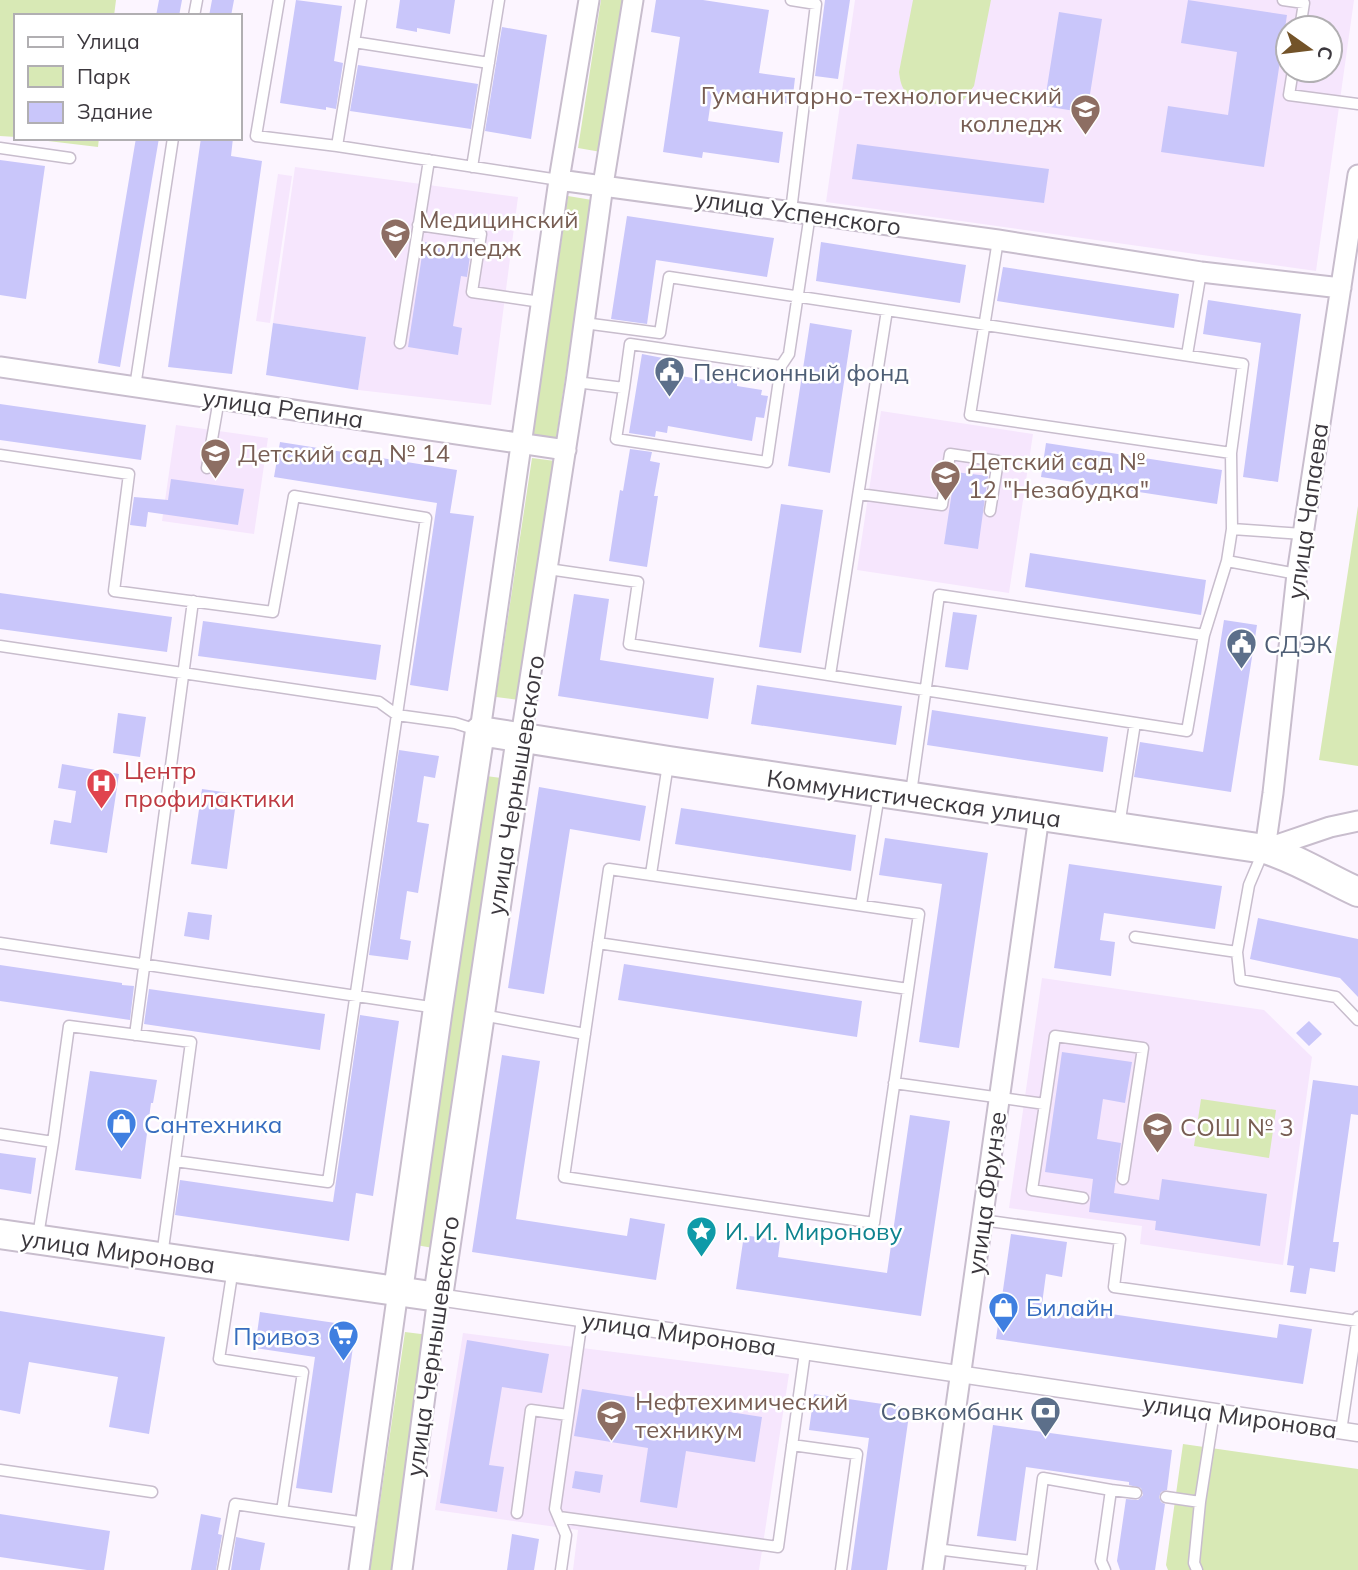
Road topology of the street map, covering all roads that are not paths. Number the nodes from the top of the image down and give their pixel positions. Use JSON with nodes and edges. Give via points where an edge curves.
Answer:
{"nodes":[{"id":1,"x":279,"y":0,"type":"edge"},
{"id":2,"x":361,"y":0,"type":"edge"},
{"id":3,"x":499,"y":0,"type":"edge"},
{"id":4,"x":589,"y":0,"type":"edge"},
{"id":5,"x":633,"y":0,"type":"edge"},
{"id":6,"x":791,"y":0,"type":"edge"},
{"id":7,"x":1283,"y":0,"type":"edge"},
{"id":8,"x":1302,"y":14,"type":"edge"},
{"id":9,"x":354,"y":42,"type":"junction"},
{"id":10,"x":489,"y":63,"type":"junction"},
{"id":11,"x":1291,"y":84,"type":"edge"},
{"id":12,"x":1358,"y":104,"type":"edge"},
{"id":13,"x":173,"y":140,"type":"edge"},
{"id":14,"x":337,"y":146,"type":"junction"},
{"id":15,"x":0,"y":148,"type":"edge"},
{"id":16,"x":70,"y":158,"type":"dead end"},
{"id":17,"x":429,"y":160,"type":"junction"},
{"id":18,"x":472,"y":167,"type":"junction"},
{"id":19,"x":1358,"y":175,"type":"edge"},
{"id":20,"x":559,"y":180,"type":"junction"},
{"id":21,"x":603,"y":186,"type":"junction"},
{"id":22,"x":800,"y":213,"type":"junction"},
{"id":23,"x":418,"y":225,"type":"junction"},
{"id":24,"x":998,"y":240,"type":"junction"},
{"id":25,"x":1201,"y":272,"type":"junction"},
{"id":26,"x":1341,"y":288,"type":"junction"},
{"id":27,"x":797,"y":296,"type":"junction"},
{"id":28,"x":541,"y":302,"type":"junction"},
{"id":29,"x":887,"y":310,"type":"junction"},
{"id":30,"x":584,"y":323,"type":"junction"},
{"id":31,"x":984,"y":325,"type":"junction"},
{"id":32,"x":400,"y":343,"type":"dead end"},
{"id":33,"x":1187,"y":355,"type":"junction"},
{"id":34,"x":781,"y":366,"type":"junction"},
{"id":35,"x":0,"y":367,"type":"edge"},
{"id":36,"x":576,"y":382,"type":"junction"},
{"id":37,"x":135,"y":387,"type":"junction"},
{"id":38,"x":624,"y":388,"type":"junction"},
{"id":39,"x":219,"y":399,"type":"junction"},
{"id":40,"x":520,"y":443,"type":"junction"},
{"id":41,"x":566,"y":450,"type":"junction"},
{"id":42,"x":1231,"y":453,"type":"junction"},
{"id":43,"x":0,"y":455,"type":"edge"},
{"id":44,"x":207,"y":468,"type":"dead end"},
{"id":45,"x":859,"y":494,"type":"junction"},
{"id":46,"x":990,"y":511,"type":"dead end"},
{"id":47,"x":1232,"y":529,"type":"junction"},
{"id":48,"x":1303,"y":534,"type":"junction"},
{"id":49,"x":1227,"y":561,"type":"junction"},
{"id":50,"x":548,"y":569,"type":"junction"},
{"id":51,"x":1297,"y":574,"type":"junction"},
{"id":52,"x":193,"y":601,"type":"junction"},
{"id":53,"x":1204,"y":635,"type":"junction"},
{"id":54,"x":0,"y":646,"type":"edge"},
{"id":55,"x":183,"y":672,"type":"junction"},
{"id":56,"x":830,"y":676,"type":"junction"},
{"id":57,"x":926,"y":691,"type":"junction"},
{"id":58,"x":397,"y":715,"type":"junction"},
{"id":59,"x":1135,"y":723,"type":"junction"},
{"id":60,"x":480,"y":731,"type":"junction"},
{"id":61,"x":521,"y":737,"type":"junction"},
{"id":62,"x":669,"y":761,"type":"junction"},
{"id":63,"x":879,"y":793,"type":"junction"},
{"id":64,"x":910,"y":797,"type":"junction"},
{"id":65,"x":1039,"y":816,"type":"junction"},
{"id":66,"x":1358,"y":821,"type":"edge"},
{"id":67,"x":1119,"y":828,"type":"junction"},
{"id":68,"x":1265,"y":849,"type":"junction"},
{"id":69,"x":651,"y":874,"type":"junction"},
{"id":70,"x":1353,"y":893,"type":"edge"},
{"id":71,"x":862,"y":905,"type":"junction"},
{"id":72,"x":1135,"y":937,"type":"dead end"},
{"id":73,"x":0,"y":943,"type":"edge"},
{"id":74,"x":598,"y":943,"type":"junction"},
{"id":75,"x":1237,"y":953,"type":"junction"},
{"id":76,"x":145,"y":966,"type":"junction"},
{"id":77,"x":908,"y":989,"type":"junction"},
{"id":78,"x":356,"y":996,"type":"junction"},
{"id":79,"x":438,"y":1008,"type":"junction"},
{"id":80,"x":480,"y":1014,"type":"junction"},
{"id":81,"x":1358,"y":1020,"type":"edge"},
{"id":82,"x":585,"y":1034,"type":"junction"},
{"id":83,"x":135,"y":1035,"type":"junction"},
{"id":84,"x":894,"y":1083,"type":"junction"},
{"id":85,"x":999,"y":1098,"type":"junction"},
{"id":86,"x":1045,"y":1104,"type":"junction"},
{"id":87,"x":0,"y":1134,"type":"edge"},
{"id":88,"x":53,"y":1142,"type":"junction"},
{"id":89,"x":175,"y":1161,"type":"junction"},
{"id":90,"x":1124,"y":1179,"type":"dead end"},
{"id":91,"x":1083,"y":1198,"type":"dead end"},
{"id":92,"x":982,"y":1220,"type":"junction"},
{"id":93,"x":0,"y":1234,"type":"edge"},
{"id":94,"x":38,"y":1240,"type":"junction"},
{"id":95,"x":162,"y":1257,"type":"junction"},
{"id":96,"x":233,"y":1268,"type":"junction"},
{"id":97,"x":398,"y":1292,"type":"junction"},
{"id":98,"x":438,"y":1297,"type":"junction"},
{"id":99,"x":582,"y":1319,"type":"junction"},
{"id":100,"x":1358,"y":1319,"type":"edge"},
{"id":101,"x":805,"y":1352,"type":"junction"},
{"id":102,"x":961,"y":1375,"type":"junction"},
{"id":103,"x":1214,"y":1412,"type":"junction"},
{"id":104,"x":568,"y":1415,"type":"junction"},
{"id":105,"x":1341,"y":1431,"type":"junction"},
{"id":106,"x":1358,"y":1433,"type":"edge"},
{"id":107,"x":792,"y":1445,"type":"junction"},
{"id":108,"x":0,"y":1470,"type":"edge"},
{"id":109,"x":1111,"y":1490,"type":"junction"},
{"id":110,"x":152,"y":1492,"type":"dead end"},
{"id":111,"x":1136,"y":1493,"type":"dead end"},
{"id":112,"x":1166,"y":1497,"type":"dead end"},
{"id":113,"x":1200,"y":1503,"type":"junction"},
{"id":114,"x":282,"y":1511,"type":"junction"},
{"id":115,"x":517,"y":1513,"type":"dead end"},
{"id":116,"x":559,"y":1517,"type":"junction"},
{"id":117,"x":366,"y":1523,"type":"junction"},
{"id":118,"x":936,"y":1549,"type":"junction"},
{"id":119,"x":1032,"y":1565,"type":"edge"},
{"id":120,"x":223,"y":1570,"type":"edge"},
{"id":121,"x":359,"y":1570,"type":"edge"},
{"id":122,"x":402,"y":1570,"type":"edge"},
{"id":123,"x":561,"y":1570,"type":"edge"},
{"id":124,"x":841,"y":1570,"type":"edge"},
{"id":125,"x":933,"y":1570,"type":"edge"},
{"id":126,"x":1105,"y":1570,"type":"edge"},
{"id":127,"x":1197,"y":1570,"type":"edge"}],
"edges":[{"from":1,"to":14,"type":"lane","name":"улица Успенского","via":[[256,136]]},
{"from":2,"to":9,"type":"lane"},
{"from":3,"to":10,"type":"lane"},
{"from":4,"to":20,"type":"street","name":"улица Чернышевского"},
{"from":5,"to":21,"type":"street","name":"улица Чернышевского"},
{"from":6,"to":22,"type":"lane","via":[[816,4]]},
{"from":7,"to":8,"type":"lane","via":[[1304,3]]},
{"from":9,"to":10,"type":"lane"},
{"from":9,"to":14,"type":"lane"},
{"from":10,"to":18,"type":"lane"},
{"from":11,"to":12,"type":"lane","via":[[1290,95]]},
{"from":13,"to":37,"type":"lane"},
{"from":14,"to":17,"type":"lane","name":"улица Успенского"},
{"from":15,"to":16,"type":"lane"},
{"from":17,"to":18,"type":"lane","name":"улица Успенского"},
{"from":17,"to":23,"type":"lane"},
{"from":18,"to":20,"type":"lane","name":"улица Успенского"},
{"from":19,"to":26,"type":"street","name":"улица Чапаева"},
{"from":20,"to":21,"type":"street","name":"улица Успенского"},
{"from":20,"to":28,"type":"street","name":"улица Чернышевского"},
{"from":21,"to":22,"type":"street","name":"улица Успенского"},
{"from":21,"to":30,"type":"street","name":"улица Чернышевского"},
{"from":22,"to":24,"type":"street","name":"улица Успенского"},
{"from":22,"to":27,"type":"lane"},
{"from":23,"to":28,"type":"lane","via":[[481,234],[472,292]]},
{"from":23,"to":32,"type":"lane"},
{"from":24,"to":25,"type":"street","name":"улица Успенского"},
{"from":24,"to":31,"type":"lane"},
{"from":25,"to":26,"type":"street","name":"улица Успенского"},
{"from":25,"to":33,"type":"lane"},
{"from":26,"to":48,"type":"street","name":"улица Чапаева"},
{"from":27,"to":29,"type":"lane"},
{"from":27,"to":30,"type":"lane","via":[[669,277],[660,333]]},
{"from":27,"to":34,"type":"lane","via":[[789,354]]},
{"from":28,"to":40,"type":"street","name":"улица Чернышевского"},
{"from":29,"to":31,"type":"lane"},
{"from":29,"to":45,"type":"lane"},
{"from":30,"to":36,"type":"street","name":"улица Чернышевского"},
{"from":31,"to":33,"type":"lane"},
{"from":31,"to":42,"type":"lane","via":[[970,415]]},
{"from":33,"to":42,"type":"lane","via":[[1243,364]]},
{"from":34,"to":38,"type":"lane","via":[[630,344]]},
{"from":34,"to":38,"type":"lane","via":[[767,461],[616,439]]},
{"from":35,"to":37,"type":"street","name":"улица Репина"},
{"from":36,"to":38,"type":"lane"},
{"from":36,"to":41,"type":"street","name":"улица Чернышевского"},
{"from":37,"to":39,"type":"street","name":"улица Репина"},
{"from":39,"to":40,"type":"street","name":"улица Репина"},
{"from":39,"to":44,"type":"lane"},
{"from":40,"to":41,"type":"street","name":"улица Репина"},
{"from":40,"to":60,"type":"street","name":"улица Чернышевского"},
{"from":41,"to":50,"type":"street","name":"улица Чернышевского"},
{"from":42,"to":47,"type":"lane"},
{"from":43,"to":52,"type":"lane","via":[[129,474],[114,592]]},
{"from":45,"to":46,"type":"lane","via":[[942,505],[950,454],[998,461]]},
{"from":45,"to":56,"type":"lane"},
{"from":47,"to":48,"type":"lane"},
{"from":47,"to":49,"type":"lane"},
{"from":48,"to":51,"type":"street","name":"улица Чапаева"},
{"from":49,"to":51,"type":"lane"},
{"from":49,"to":53,"type":"lane"},
{"from":50,"to":56,"type":"lane","via":[[638,582],[629,644]]},
{"from":50,"to":61,"type":"street","name":"улица Чернышевского"},
{"from":51,"to":68,"type":"street","name":"улица Чапаева"},
{"from":52,"to":55,"type":"lane"},
{"from":52,"to":58,"type":"lane","via":[[273,611],[294,496],[426,518]]},
{"from":53,"to":57,"type":"lane","via":[[939,595]]},
{"from":53,"to":59,"type":"lane","via":[[1187,731]]},
{"from":54,"to":55,"type":"lane"},
{"from":55,"to":58,"type":"lane","via":[[379,702]]},
{"from":55,"to":76,"type":"lane"},
{"from":56,"to":57,"type":"lane"},
{"from":57,"to":59,"type":"lane"},
{"from":57,"to":64,"type":"lane"},
{"from":58,"to":60,"type":"lane"},
{"from":58,"to":78,"type":"lane"},
{"from":59,"to":67,"type":"lane"},
{"from":60,"to":61,"type":"main road","name":"Коммунистическая улица"},
{"from":60,"to":79,"type":"main road","name":"улица Чернышевского"},
{"from":61,"to":62,"type":"main road","name":"Коммунистическая улица"},
{"from":61,"to":80,"type":"main road","name":"улица Чернышевского"},
{"from":62,"to":63,"type":"main road","name":"Коммунистическая улица"},
{"from":62,"to":69,"type":"lane"},
{"from":63,"to":64,"type":"main road","name":"Коммунистическая улица"},
{"from":63,"to":71,"type":"lane"},
{"from":64,"to":65,"type":"main road","name":"Коммунистическая улица"},
{"from":65,"to":67,"type":"main road","name":"Коммунистическая улица"},
{"from":65,"to":85,"type":"street","name":"улица Фрунзе"},
{"from":66,"to":68,"type":"street"},
{"from":67,"to":68,"type":"main road","name":"Коммунистическая улица"},
{"from":68,"to":70,"type":"main road","name":"Коммунистическая улица","via":[[1314,868]]},
{"from":68,"to":75,"type":"lane","via":[[1249,886]]},
{"from":69,"to":71,"type":"lane"},
{"from":69,"to":74,"type":"lane","via":[[609,869]]},
{"from":71,"to":77,"type":"lane","via":[[919,914]]},
{"from":72,"to":75,"type":"lane"},
{"from":73,"to":76,"type":"lane"},
{"from":74,"to":77,"type":"lane"},
{"from":74,"to":82,"type":"lane"},
{"from":75,"to":81,"type":"lane","via":[[1240,980],[1336,997]]},
{"from":76,"to":78,"type":"lane"},
{"from":76,"to":83,"type":"lane"},
{"from":77,"to":84,"type":"lane"},
{"from":78,"to":79,"type":"lane"},
{"from":78,"to":89,"type":"lane","via":[[328,1182]]},
{"from":79,"to":97,"type":"main road","name":"улица Чернышевского"},
{"from":80,"to":82,"type":"lane"},
{"from":80,"to":98,"type":"main road","name":"улица Чернышевского"},
{"from":82,"to":84,"type":"lane","via":[[564,1177],[874,1223]]},
{"from":83,"to":88,"type":"lane","via":[[69,1026]]},
{"from":83,"to":89,"type":"lane","via":[[191,1042]]},
{"from":84,"to":85,"type":"lane"},
{"from":85,"to":86,"type":"lane"},
{"from":85,"to":92,"type":"street","name":"улица Фрунзе"},
{"from":86,"to":90,"type":"lane","via":[[1055,1036],[1143,1048]]},
{"from":86,"to":91,"type":"lane","via":[[1032,1190]]},
{"from":87,"to":88,"type":"lane"},
{"from":88,"to":94,"type":"lane"},
{"from":89,"to":95,"type":"lane"},
{"from":92,"to":100,"type":"lane","via":[[1120,1239],[1114,1287]]},
{"from":92,"to":102,"type":"street","name":"улица Фрунзе"},
{"from":93,"to":94,"type":"main road","name":"улица Миронова"},
{"from":94,"to":95,"type":"main road","name":"улица Миронова"},
{"from":95,"to":96,"type":"main road","name":"улица Миронова"},
{"from":96,"to":97,"type":"main road","name":"улица Миронова"},
{"from":96,"to":114,"type":"lane","via":[[219,1359],[303,1372]]},
{"from":97,"to":98,"type":"main road","name":"улица Миронова"},
{"from":97,"to":117,"type":"street","name":"улица Чернышевского"},
{"from":98,"to":99,"type":"street","name":"улица Миронова"},
{"from":98,"to":122,"type":"street","name":"улица Чернышевского"},
{"from":99,"to":101,"type":"street","name":"улица Миронова"},
{"from":99,"to":104,"type":"lane"},
{"from":100,"to":105,"type":"lane"},
{"from":101,"to":102,"type":"street","name":"улица Миронова"},
{"from":101,"to":107,"type":"lane"},
{"from":102,"to":103,"type":"street","name":"улица Миронова"},
{"from":102,"to":118,"type":"street","name":"улица Фрунзе"},
{"from":103,"to":105,"type":"street","name":"улица Миронова"},
{"from":103,"to":113,"type":"lane"},
{"from":104,"to":115,"type":"lane","via":[[531,1410]]},
{"from":104,"to":116,"type":"lane","via":[[555,1509]]},
{"from":105,"to":106,"type":"street","name":"улица Миронова"},
{"from":107,"to":116,"type":"lane","via":[[778,1547]]},
{"from":107,"to":124,"type":"lane","via":[[857,1454]]},
{"from":108,"to":110,"type":"lane"},
{"from":109,"to":111,"type":"lane"},
{"from":109,"to":119,"type":"lane","via":[[1043,1478]]},
{"from":109,"to":126,"type":"lane","via":[[1101,1561]]},
{"from":112,"to":113,"type":"lane"},
{"from":113,"to":127,"type":"lane"},
{"from":114,"to":117,"type":"lane"},
{"from":114,"to":120,"type":"lane","via":[[235,1504]]},
{"from":116,"to":123,"type":"lane","via":[[566,1535]]},
{"from":117,"to":121,"type":"street","name":"улица Чернышевского"},
{"from":118,"to":119,"type":"lane"},
{"from":118,"to":125,"type":"street","name":"улица Фрунзе"}]}
